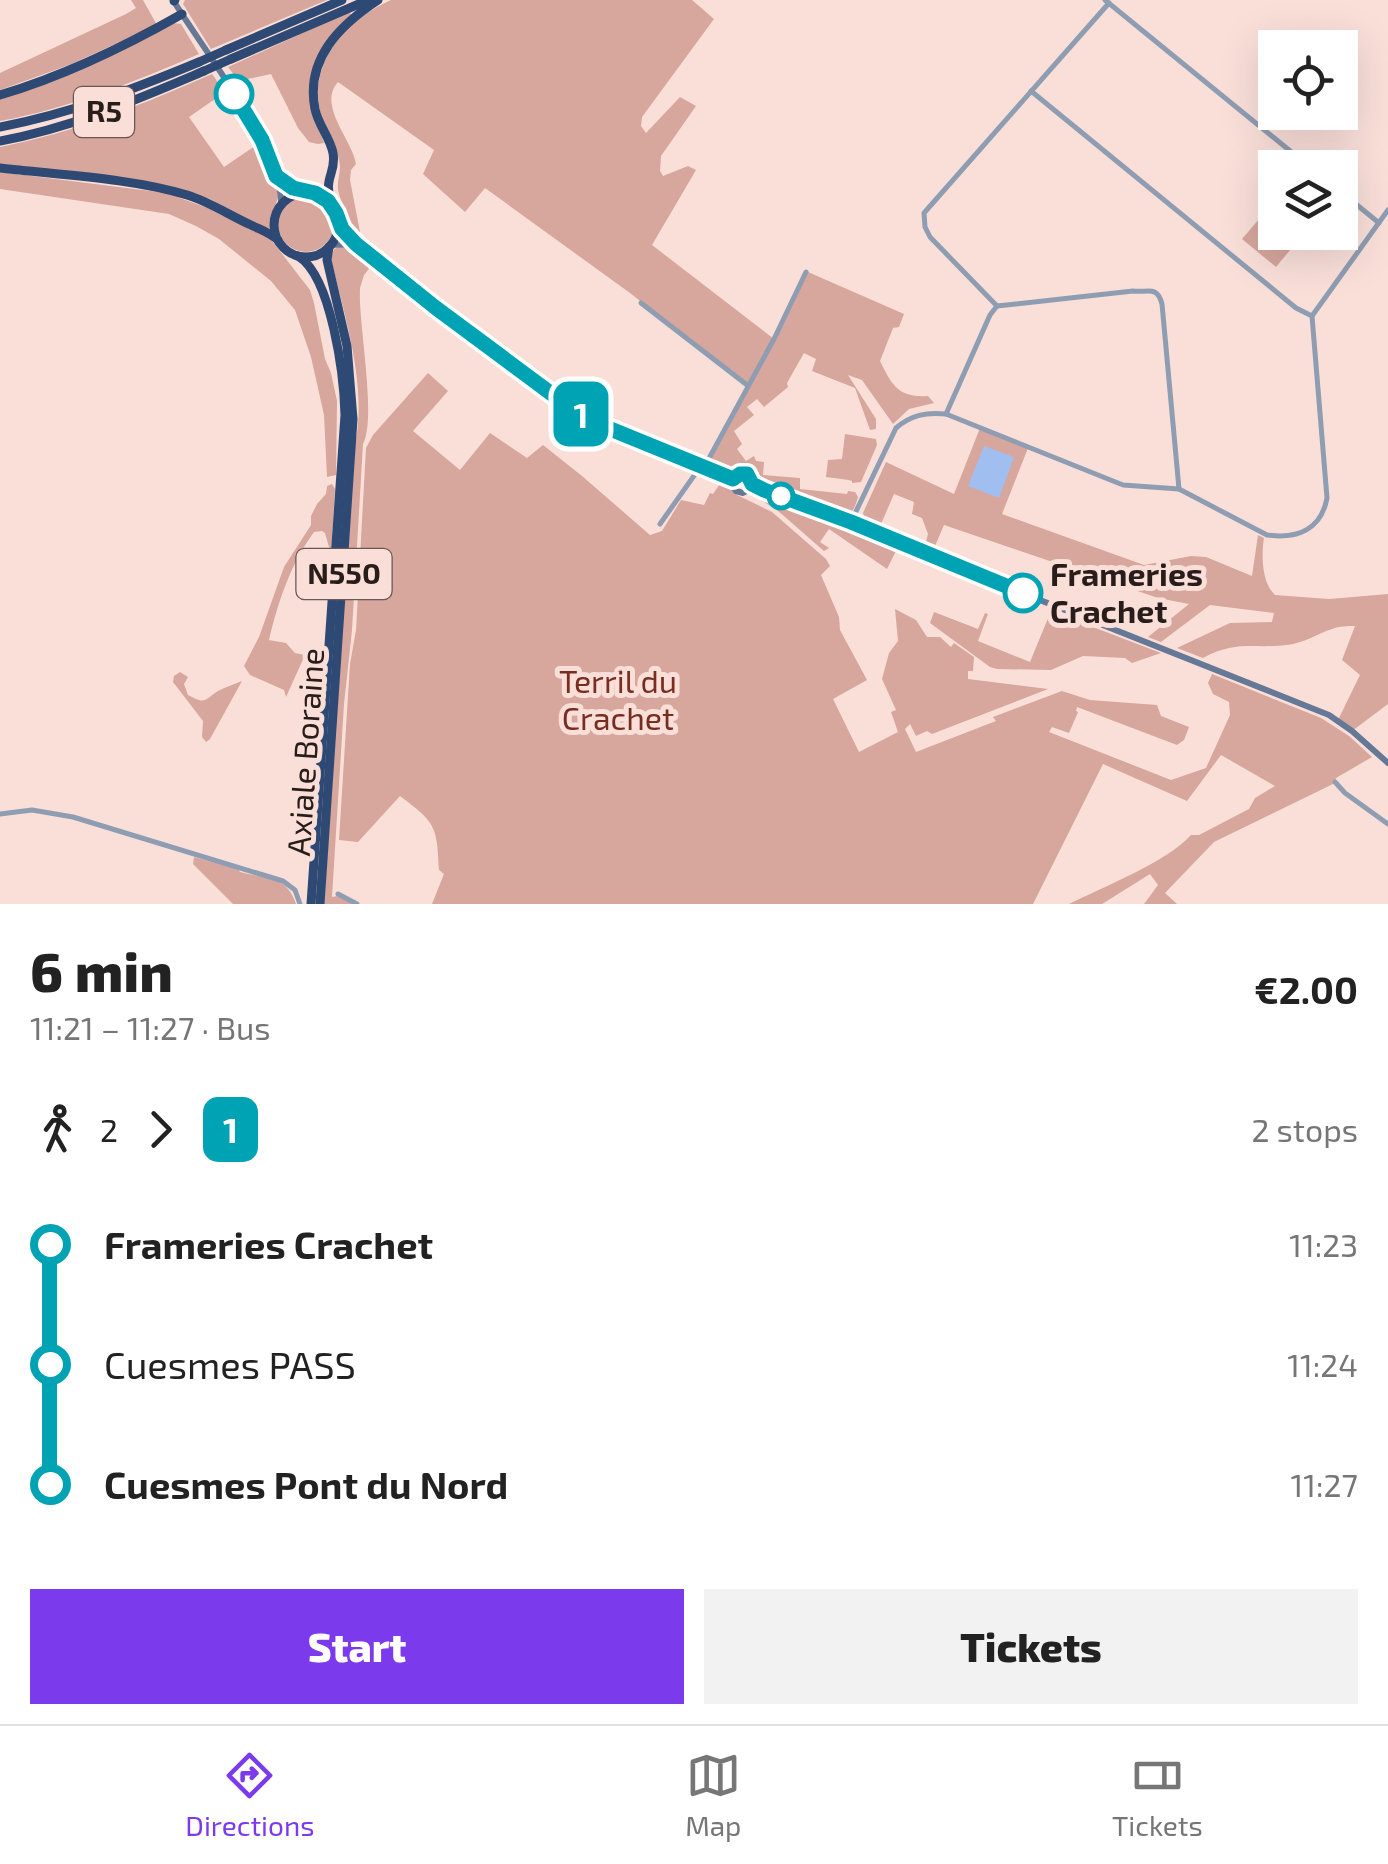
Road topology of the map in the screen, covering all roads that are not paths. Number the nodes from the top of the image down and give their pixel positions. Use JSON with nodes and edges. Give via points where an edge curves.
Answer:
{"nodes":[{"id":1,"x":174,"y":0,"type":"edge"},
{"id":2,"x":342,"y":0,"type":"edge"},
{"id":3,"x":368,"y":0,"type":"edge"},
{"id":4,"x":378,"y":0,"type":"edge"},
{"id":5,"x":1107,"y":2,"type":"edge"},
{"id":6,"x":182,"y":14,"type":"junction"},
{"id":7,"x":228,"y":55,"type":"junction"},
{"id":8,"x":202,"y":66,"type":"junction"},
{"id":9,"x":1031,"y":92,"type":"junction"},
{"id":10,"x":0,"y":95,"type":"edge"},
{"id":11,"x":0,"y":127,"type":"edge"},
{"id":12,"x":0,"y":141,"type":"edge"},
{"id":13,"x":1289,"y":150,"type":"edge"},
{"id":14,"x":0,"y":168,"type":"edge"},
{"id":15,"x":276,"y":176,"type":"junction"},
{"id":16,"x":308,"y":192,"type":"junction"},
{"id":17,"x":281,"y":204,"type":"junction"},
{"id":18,"x":333,"y":206,"type":"junction"},
{"id":19,"x":1358,"y":206,"type":"edge"},
{"id":20,"x":1388,"y":210,"type":"edge"},
{"id":21,"x":338,"y":220,"type":"junction"},
{"id":22,"x":1379,"y":223,"type":"junction"},
{"id":23,"x":278,"y":240,"type":"junction"},
{"id":24,"x":356,"y":244,"type":"junction"},
{"id":25,"x":330,"y":246,"type":"junction"},
{"id":26,"x":298,"y":256,"type":"junction"},
{"id":27,"x":806,"y":272,"type":"dead end"},
{"id":28,"x":641,"y":303,"type":"dead end"},
{"id":29,"x":997,"y":306,"type":"junction"},
{"id":30,"x":1309,"y":315,"type":"junction"},
{"id":31,"x":747,"y":386,"type":"junction"},
{"id":32,"x":946,"y":414,"type":"junction"},
{"id":33,"x":702,"y":466,"type":"junction"},
{"id":34,"x":733,"y":479,"type":"junction"},
{"id":35,"x":750,"y":487,"type":"junction"},
{"id":36,"x":1180,"y":489,"type":"junction"},
{"id":37,"x":660,"y":524,"type":"dead end"},
{"id":38,"x":850,"y":525,"type":"junction"},
{"id":39,"x":1388,"y":763,"type":"edge"},
{"id":40,"x":1335,"y":782,"type":"dead end"},
{"id":41,"x":0,"y":814,"type":"edge"},
{"id":42,"x":1388,"y":824,"type":"edge"},
{"id":43,"x":338,"y":894,"type":"dead end"},
{"id":44,"x":300,"y":904,"type":"edge"},
{"id":45,"x":311,"y":904,"type":"edge"},
{"id":46,"x":320,"y":904,"type":"edge"},
{"id":47,"x":356,"y":904,"type":"edge"}],
"edges":[{"from":1,"to":6,"type":"main road"},
{"from":2,"to":7,"type":"highway","number":"R5"},
{"from":3,"to":7,"type":"highway","number":"R5"},
{"from":4,"to":18,"type":"highway","via":[[337,32],[314,81],[316,112],[333,150],[327,184]]},
{"from":5,"to":9,"type":"street"},
{"from":5,"to":13,"type":"street"},
{"from":6,"to":10,"type":"highway","via":[[88,62]]},
{"from":6,"to":15,"type":"main road","via":[[262,140]]},
{"from":7,"to":8,"type":"highway","number":"R5","bridge":true},
{"from":8,"to":11,"type":"highway","number":"R5"},
{"from":8,"to":12,"type":"highway","number":"R5","via":[[84,120]]},
{"from":9,"to":29,"type":"street","via":[[924,213],[930,237]]},
{"from":9,"to":30,"type":"street"},
{"from":14,"to":23,"type":"highway","via":[[189,195]]},
{"from":15,"to":16,"type":"main road"},
{"from":15,"to":17,"type":"main road"},
{"from":16,"to":17,"type":"highway"},
{"from":16,"to":18,"type":"highway"},
{"from":17,"to":23,"type":"highway","via":[[274,222]]},
{"from":18,"to":21,"type":"highway"},
{"from":19,"to":22,"type":"street"},
{"from":20,"to":22,"type":"street"},
{"from":21,"to":24,"type":"main road"},
{"from":21,"to":25,"type":"highway"},
{"from":22,"to":30,"type":"street"},
{"from":23,"to":26,"type":"highway"},
{"from":24,"to":25,"type":"main road"},
{"from":24,"to":33,"type":"main road","via":[[572,409]]},
{"from":25,"to":26,"type":"highway","via":[[318,255]]},
{"from":25,"to":46,"type":"highway","name":"Axiale Boraine","number":"N550","via":[[354,419]]},
{"from":26,"to":45,"type":"highway","name":"Axiale Boraine","number":"N550","via":[[310,264],[327,308],[345,415]]},
{"from":27,"to":31,"type":"street"},
{"from":28,"to":31,"type":"street"},
{"from":29,"to":32,"type":"street"},
{"from":29,"to":36,"type":"street","via":[[1158,294]]},
{"from":30,"to":36,"type":"street","via":[[1325,511],[1300,535],[1267,535]]},
{"from":31,"to":33,"type":"street"},
{"from":32,"to":36,"type":"street","via":[[1123,485]]},
{"from":32,"to":38,"type":"street","via":[[915,416],[896,428]]},
{"from":33,"to":34,"type":"main road"},
{"from":33,"to":37,"type":"street"},
{"from":34,"to":35,"type":"main road","via":[[749,476]]},
{"from":34,"to":35,"type":"main road","via":[[736,491]]},
{"from":35,"to":38,"type":"main road"},
{"from":38,"to":39,"type":"main road","via":[[1330,715]]},
{"from":40,"to":42,"type":"street"},
{"from":41,"to":44,"type":"street","via":[[32,810],[122,830],[283,881]]},
{"from":43,"to":47,"type":"street"}]}
